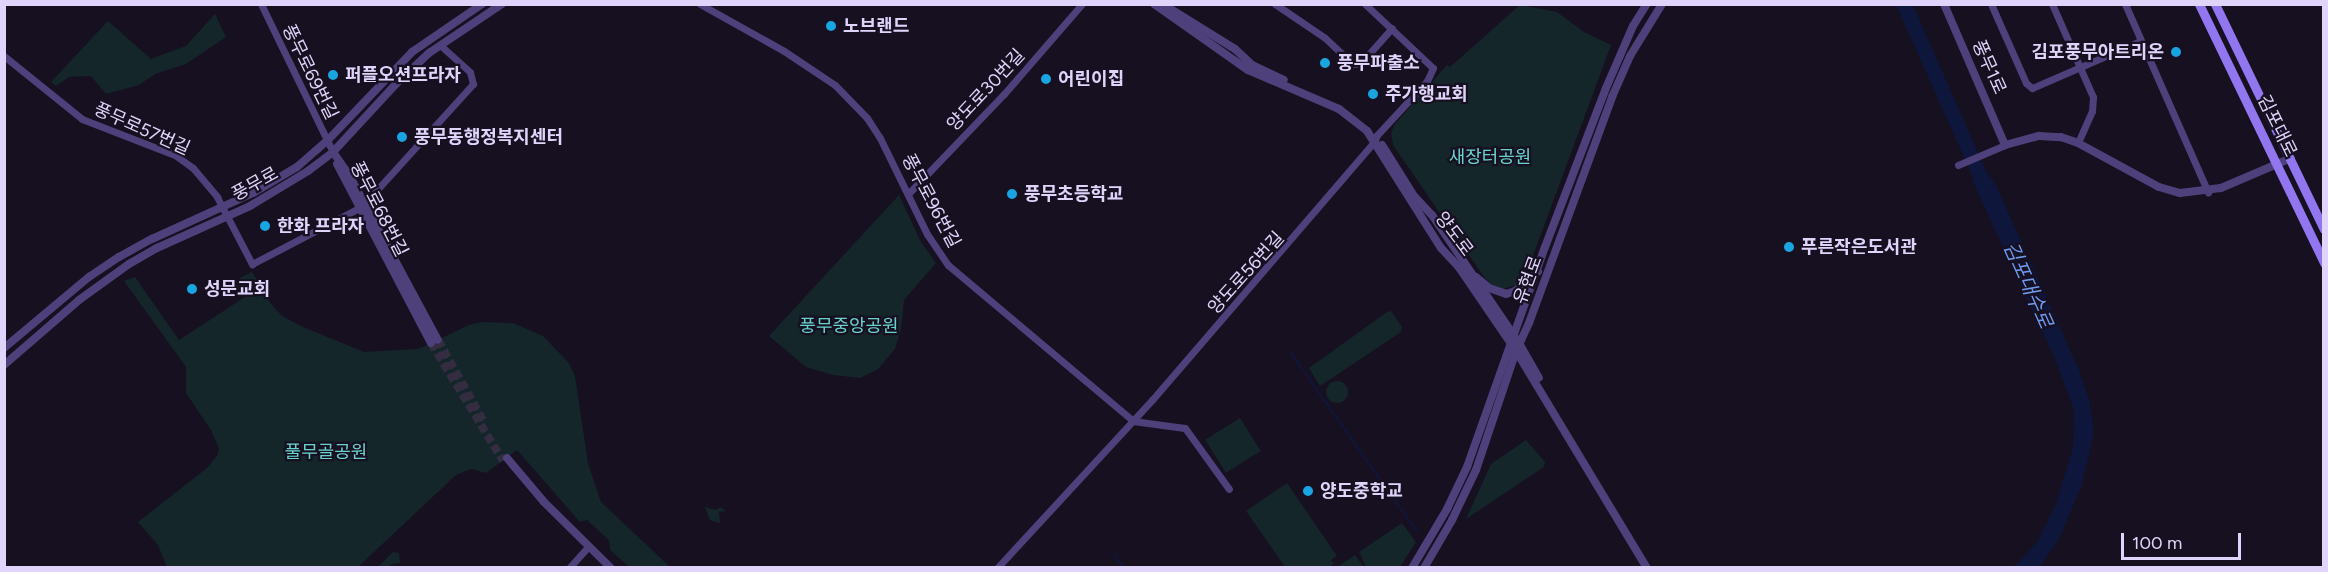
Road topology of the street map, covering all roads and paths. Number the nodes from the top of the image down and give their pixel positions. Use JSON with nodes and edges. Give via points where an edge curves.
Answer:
{"nodes":[{"id":1,"x":261,"y":4,"type":"edge"},
{"id":2,"x":482,"y":4,"type":"edge"},
{"id":3,"x":502,"y":4,"type":"edge"},
{"id":4,"x":700,"y":4,"type":"edge"},
{"id":5,"x":1082,"y":4,"type":"edge"},
{"id":6,"x":1154,"y":4,"type":"edge"},
{"id":7,"x":1163,"y":4,"type":"edge"},
{"id":8,"x":1275,"y":4,"type":"edge"},
{"id":9,"x":1365,"y":4,"type":"edge"},
{"id":10,"x":1647,"y":4,"type":"edge"},
{"id":11,"x":1662,"y":4,"type":"edge"},
{"id":12,"x":1946,"y":4,"type":"edge"},
{"id":13,"x":1991,"y":4,"type":"edge"},
{"id":14,"x":2052,"y":4,"type":"edge"},
{"id":15,"x":2125,"y":4,"type":"edge"},
{"id":16,"x":2199,"y":4,"type":"edge"},
{"id":17,"x":2215,"y":4,"type":"edge"},
{"id":18,"x":1392,"y":28,"type":"junction"},
{"id":19,"x":2140,"y":41,"type":"junction"},
{"id":20,"x":440,"y":45,"type":"junction"},
{"id":21,"x":4,"y":56,"type":"edge"},
{"id":22,"x":2080,"y":68,"type":"junction"},
{"id":23,"x":1376,"y":138,"type":"junction"},
{"id":24,"x":328,"y":140,"type":"junction"},
{"id":25,"x":2079,"y":141,"type":"junction"},
{"id":26,"x":2004,"y":143,"type":"junction"},
{"id":27,"x":333,"y":152,"type":"junction"},
{"id":28,"x":2291,"y":158,"type":"junction"},
{"id":29,"x":2277,"y":164,"type":"junction"},
{"id":30,"x":1958,"y":165,"type":"dead end"},
{"id":31,"x":2207,"y":190,"type":"junction"},
{"id":32,"x":908,"y":194,"type":"junction"},
{"id":33,"x":362,"y":206,"type":"junction"},
{"id":34,"x":222,"y":208,"type":"junction"},
{"id":35,"x":227,"y":217,"type":"junction"},
{"id":36,"x":2324,"y":229,"type":"edge"},
{"id":37,"x":2324,"y":263,"type":"edge"},
{"id":38,"x":1468,"y":271,"type":"junction"},
{"id":39,"x":1538,"y":272,"type":"junction"},
{"id":40,"x":434,"y":341,"type":"tunnel mouth"},
{"id":41,"x":1515,"y":344,"type":"junction"},
{"id":42,"x":4,"y":348,"type":"edge"},
{"id":43,"x":4,"y":364,"type":"edge"},
{"id":44,"x":1133,"y":421,"type":"junction"},
{"id":45,"x":505,"y":460,"type":"tunnel mouth"},
{"id":46,"x":1229,"y":489,"type":"dead end"},
{"id":47,"x":586,"y":549,"type":"junction"},
{"id":48,"x":569,"y":567,"type":"edge"},
{"id":49,"x":603,"y":567,"type":"edge"},
{"id":50,"x":611,"y":567,"type":"edge"},
{"id":51,"x":997,"y":567,"type":"edge"},
{"id":52,"x":1412,"y":567,"type":"edge"},
{"id":53,"x":1424,"y":567,"type":"edge"},
{"id":54,"x":1647,"y":567,"type":"edge"},
{"id":55,"x":1654,"y":567,"type":"edge"}],
"edges":[{"from":1,"to":24,"type":"street","name":"풍무로69번길"},
{"from":2,"to":24,"type":"street","name":"풍무로","via":[[412,52]]},
{"from":3,"to":20,"type":"street","name":"풍무로"},
{"from":4,"to":32,"type":"street","name":"풍무로96번길","via":[[790,54],[835,85],[874,127]]},
{"from":5,"to":32,"type":"street","name":"양도로30번길","via":[[1004,94]]},
{"from":6,"to":23,"type":"street","name":"양도로","via":[[1248,70],[1339,109]]},
{"from":7,"to":23,"type":"street","name":"양도로","via":[[1235,49],[1252,65],[1341,104],[1360,117]]},
{"from":8,"to":18,"type":"street","via":[[1325,38],[1353,64],[1360,64]]},
{"from":9,"to":18,"type":"street"},
{"from":10,"to":39,"type":"street","name":"유현로","via":[[1611,76]]},
{"from":11,"to":41,"type":"street","name":"유현로","via":[[1630,56],[1529,323]]},
{"from":12,"to":26,"type":"street","name":"풍무1로","via":[[1988,96]]},
{"from":13,"to":22,"type":"street","via":[[2028,86],[2036,88]]},
{"from":14,"to":22,"type":"street"},
{"from":15,"to":19,"type":"street"},
{"from":16,"to":29,"type":"main road","name":"김포대로"},
{"from":17,"to":28,"type":"main road","name":"김포대로"},
{"from":18,"to":23,"type":"street","name":"양도로56번길","via":[[1427,61],[1432,72]]},
{"from":19,"to":22,"type":"street"},
{"from":19,"to":31,"type":"street"},
{"from":20,"to":27,"type":"street","name":"풍무로","via":[[397,83]]},
{"from":20,"to":33,"type":"street","via":[[470,72],[474,84]]},
{"from":21,"to":34,"type":"street","name":"풍무로57번길","via":[[82,119],[181,159],[206,182]]},
{"from":22,"to":25,"type":"street","via":[[2093,104]]},
{"from":23,"to":38,"type":"street","name":"양도로"},
{"from":23,"to":41,"type":"street","name":"양도로","via":[[1387,165],[1441,248]]},
{"from":23,"to":44,"type":"street","name":"양도로56번길","via":[[1311,222],[1168,387]]},
{"from":24,"to":27,"type":"street","name":"풍무로69번길"},
{"from":24,"to":34,"type":"street","name":"풍무로","via":[[289,172]]},
{"from":25,"to":26,"type":"street","via":[[2050,131]]},
{"from":25,"to":31,"type":"street","via":[[2160,183],[2179,189]]},
{"from":26,"to":30,"type":"street"},
{"from":27,"to":33,"type":"street","name":"풍무로68번길"},
{"from":27,"to":35,"type":"street","name":"풍무로","via":[[276,192]]},
{"from":28,"to":29,"type":"street"},
{"from":28,"to":36,"type":"main road","name":"김포대로"},
{"from":29,"to":31,"type":"street"},
{"from":29,"to":37,"type":"main road","name":"김포대로"},
{"from":32,"to":44,"type":"street","name":"풍무로96번길","via":[[933,244],[957,274]]},
{"from":33,"to":35,"type":"street","name":"풍무로57번길","via":[[252,264]]},
{"from":33,"to":40,"type":"street","name":"풍무로68번길"},
{"from":34,"to":35,"type":"street","name":"풍무로57번길"},
{"from":34,"to":42,"type":"street","name":"풍무로","via":[[119,256]]},
{"from":35,"to":43,"type":"street","name":"풍무로","via":[[129,264],[79,300]]},
{"from":38,"to":39,"type":"street","via":[[1489,288],[1506,294]]},
{"from":38,"to":41,"type":"street","name":"양도로"},
{"from":39,"to":41,"type":"street","name":"유현로"},
{"from":41,"to":52,"type":"street","name":"유현로","via":[[1464,474]]},
{"from":41,"to":53,"type":"street","name":"유현로","via":[[1476,470]]},
{"from":41,"to":54,"type":"street","name":"양도로"},
{"from":41,"to":55,"type":"street","name":"양도로"},
{"from":44,"to":46,"type":"street","via":[[1185,428]]},
{"from":44,"to":51,"type":"street","name":"양도로56번길"},
{"from":45,"to":47,"type":"street"},
{"from":47,"to":48,"type":"street"},
{"from":47,"to":49,"type":"street"},
{"from":47,"to":50,"type":"street"}]}
